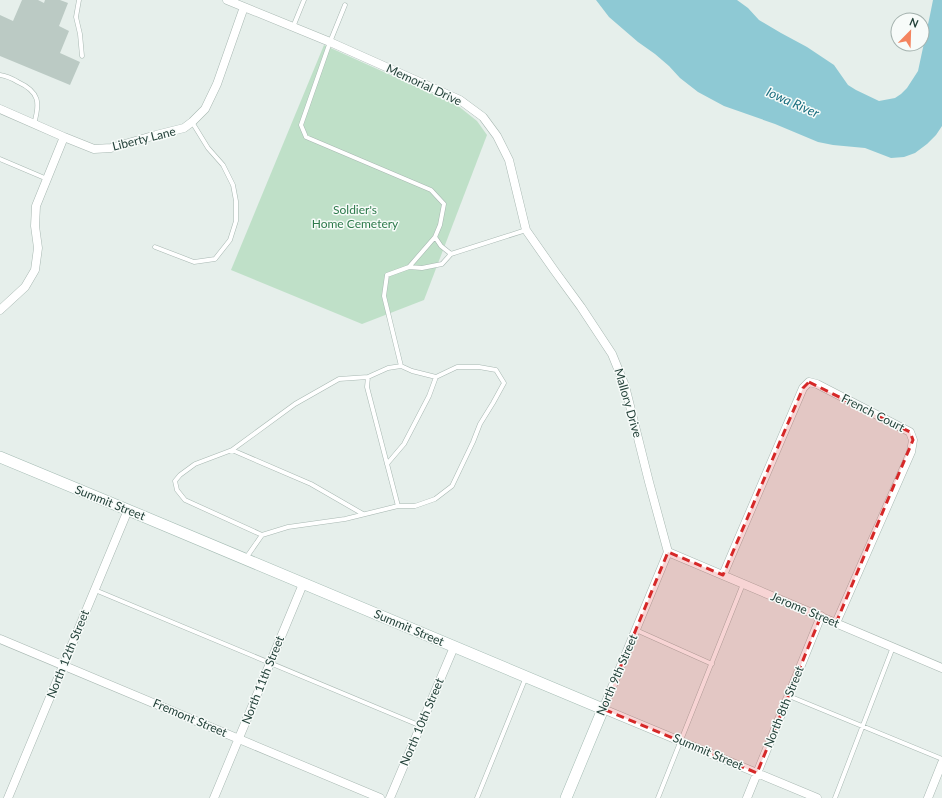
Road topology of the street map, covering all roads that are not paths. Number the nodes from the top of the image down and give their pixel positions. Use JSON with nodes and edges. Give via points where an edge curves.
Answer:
{"nodes":[{"id":1,"x":79,"y":0,"type":"edge"},
{"id":2,"x":227,"y":0,"type":"edge"},
{"id":3,"x":304,"y":0,"type":"edge"},
{"id":4,"x":345,"y":4,"type":"dead end"},
{"id":5,"x":244,"y":7,"type":"junction"},
{"id":6,"x":292,"y":27,"type":"junction"},
{"id":7,"x":330,"y":42,"type":"junction"},
{"id":8,"x":82,"y":56,"type":"dead end"},
{"id":9,"x":0,"y":75,"type":"edge"},
{"id":10,"x":0,"y":109,"type":"edge"},
{"id":11,"x":192,"y":122,"type":"junction"},
{"id":12,"x":34,"y":124,"type":"junction"},
{"id":13,"x":64,"y":138,"type":"junction"},
{"id":14,"x":0,"y":160,"type":"edge"},
{"id":15,"x":47,"y":179,"type":"junction"},
{"id":16,"x":526,"y":230,"type":"junction"},
{"id":17,"x":435,"y":237,"type":"junction"},
{"id":18,"x":154,"y":247,"type":"dead end"},
{"id":19,"x":451,"y":254,"type":"junction"},
{"id":20,"x":409,"y":266,"type":"junction"},
{"id":21,"x":554,"y":270,"type":"joint"},
{"id":22,"x":0,"y":310,"type":"edge"},
{"id":23,"x":401,"y":366,"type":"junction"},
{"id":24,"x":368,"y":377,"type":"junction"},
{"id":25,"x":436,"y":377,"type":"junction"},
{"id":26,"x":232,"y":450,"type":"junction"},
{"id":27,"x":0,"y":457,"type":"edge"},
{"id":28,"x":387,"y":464,"type":"junction"},
{"id":29,"x":398,"y":506,"type":"junction"},
{"id":30,"x":128,"y":510,"type":"junction"},
{"id":31,"x":363,"y":514,"type":"junction"},
{"id":32,"x":262,"y":535,"type":"junction"},
{"id":33,"x":668,"y":552,"type":"junction"},
{"id":34,"x":245,"y":559,"type":"junction"},
{"id":35,"x":723,"y":575,"type":"junction"},
{"id":36,"x":303,"y":584,"type":"junction"},
{"id":37,"x":743,"y":584,"type":"junction"},
{"id":38,"x":95,"y":590,"type":"junction"},
{"id":39,"x":821,"y":616,"type":"junction"},
{"id":40,"x":836,"y":623,"type":"junction"},
{"id":41,"x":636,"y":630,"type":"junction"},
{"id":42,"x":0,"y":639,"type":"edge"},
{"id":43,"x":454,"y":647,"type":"junction"},
{"id":44,"x":893,"y":647,"type":"junction"},
{"id":45,"x":270,"y":663,"type":"junction"},
{"id":46,"x":712,"y":664,"type":"junction"},
{"id":47,"x":64,"y":665,"type":"junction"},
{"id":48,"x":942,"y":668,"type":"edge"},
{"id":49,"x":526,"y":677,"type":"junction"},
{"id":50,"x":788,"y":696,"type":"junction"},
{"id":51,"x":603,"y":709,"type":"junction"},
{"id":52,"x":421,"y":726,"type":"junction"},
{"id":53,"x":863,"y":726,"type":"junction"},
{"id":54,"x":239,"y":739,"type":"junction"},
{"id":55,"x":681,"y":741,"type":"junction"},
{"id":56,"x":942,"y":759,"type":"edge"},
{"id":57,"x":942,"y":763,"type":"edge"},
{"id":58,"x":757,"y":773,"type":"junction"},
{"id":59,"x":8,"y":798,"type":"edge"},
{"id":60,"x":214,"y":798,"type":"edge"},
{"id":61,"x":380,"y":798,"type":"edge"},
{"id":62,"x":390,"y":798,"type":"edge"},
{"id":63,"x":477,"y":798,"type":"edge"},
{"id":64,"x":566,"y":798,"type":"edge"},
{"id":65,"x":658,"y":798,"type":"edge"},
{"id":66,"x":747,"y":798,"type":"edge"},
{"id":67,"x":817,"y":798,"type":"edge"},
{"id":68,"x":835,"y":798,"type":"edge"},
{"id":69,"x":928,"y":798,"type":"edge"}],
"edges":[{"from":1,"to":8,"type":"lane","via":[[76,17]]},
{"from":2,"to":5,"type":"street","name":"Memorial Drive"},
{"from":3,"to":6,"type":"lane"},
{"from":4,"to":7,"type":"lane"},
{"from":5,"to":6,"type":"street","name":"Memorial Drive"},
{"from":5,"to":11,"type":"street","name":"Liberty Lane","via":[[217,84],[205,109]]},
{"from":6,"to":7,"type":"street","name":"Memorial Drive"},
{"from":7,"to":16,"type":"street","name":"Memorial Drive","via":[[460,100],[483,117],[497,136],[509,160]]},
{"from":7,"to":17,"type":"lane","via":[[301,124],[306,137],[432,190],[444,204]]},
{"from":9,"to":12,"type":"lane","via":[[27,86],[35,95],[38,112]]},
{"from":10,"to":12,"type":"street","name":"Liberty Lane"},
{"from":11,"to":13,"type":"street","name":"Liberty Lane","via":[[184,128],[111,148],[94,149]]},
{"from":11,"to":18,"type":"lane","via":[[208,148],[223,165],[233,185],[236,221],[230,240],[215,259],[194,262]]},
{"from":12,"to":13,"type":"street","name":"Liberty Lane"},
{"from":13,"to":15,"type":"street"},
{"from":14,"to":15,"type":"lane"},
{"from":15,"to":22,"type":"street","via":[[36,206],[38,248],[35,270],[25,287]]},
{"from":16,"to":19,"type":"lane"},
{"from":16,"to":21,"type":"street","name":"Memorial Drive"},
{"from":17,"to":19,"type":"lane"},
{"from":17,"to":20,"type":"lane"},
{"from":19,"to":20,"type":"lane","via":[[442,264],[422,268]]},
{"from":20,"to":23,"type":"lane","via":[[387,274],[384,296]]},
{"from":21,"to":33,"type":"street","name":"Mallory Drive","via":[[612,354],[625,386]]},
{"from":23,"to":24,"type":"lane","via":[[388,368]]},
{"from":23,"to":25,"type":"lane"},
{"from":24,"to":26,"type":"lane","via":[[339,379],[295,404]]},
{"from":24,"to":28,"type":"lane","via":[[367,387]]},
{"from":25,"to":28,"type":"lane","via":[[404,444]]},
{"from":25,"to":29,"type":"lane","via":[[457,367],[479,367],[496,370],[504,383],[480,424],[452,486],[435,499],[415,506]]},
{"from":26,"to":31,"type":"lane","via":[[311,484]]},
{"from":26,"to":32,"type":"lane","via":[[195,464],[175,481],[177,490],[185,500]]},
{"from":27,"to":30,"type":"street","name":"Summit Street"},
{"from":28,"to":29,"type":"lane"},
{"from":29,"to":31,"type":"lane"},
{"from":30,"to":34,"type":"street","name":"Summit Street"},
{"from":30,"to":38,"type":"street","name":"North 12th Street"},
{"from":31,"to":32,"type":"lane"},
{"from":32,"to":34,"type":"lane"},
{"from":33,"to":35,"type":"street","name":"Jerome Street"},
{"from":33,"to":41,"type":"street","name":"North 9th Street"},
{"from":34,"to":36,"type":"street","name":"Summit Street"},
{"from":35,"to":37,"type":"street","name":"Jerome Street"},
{"from":35,"to":40,"type":"street","name":"French Court","via":[[803,388],[809,382],[817,384],[910,432],[913,440]]},
{"from":36,"to":43,"type":"street","name":"Summit Street"},
{"from":36,"to":45,"type":"street","name":"North 11th Street"},
{"from":37,"to":39,"type":"street","name":"Jerome Street"},
{"from":37,"to":46,"type":"lane"},
{"from":38,"to":45,"type":"lane"},
{"from":38,"to":47,"type":"street","name":"North 12th Street"},
{"from":39,"to":40,"type":"street","name":"Jerome Street"},
{"from":39,"to":50,"type":"street","name":"North 8th Street"},
{"from":40,"to":44,"type":"street","name":"Jerome Street"},
{"from":41,"to":46,"type":"lane"},
{"from":41,"to":51,"type":"street","name":"North 9th Street"},
{"from":42,"to":47,"type":"street","name":"Fremont Street"},
{"from":43,"to":49,"type":"street","name":"Summit Street"},
{"from":43,"to":52,"type":"street","name":"North 10th Street"},
{"from":44,"to":48,"type":"street","name":"Jerome Street"},
{"from":44,"to":53,"type":"lane"},
{"from":45,"to":52,"type":"lane"},
{"from":45,"to":54,"type":"street","name":"North 11th Street"},
{"from":46,"to":55,"type":"lane"},
{"from":47,"to":54,"type":"street","name":"Fremont Street"},
{"from":47,"to":59,"type":"street","name":"North 12th Street"},
{"from":49,"to":51,"type":"street","name":"Summit Street"},
{"from":49,"to":63,"type":"lane"},
{"from":50,"to":53,"type":"lane"},
{"from":50,"to":58,"type":"street","name":"North 8th Street"},
{"from":51,"to":55,"type":"street","name":"Summit Street"},
{"from":51,"to":64,"type":"street","name":"North 9th Street"},
{"from":52,"to":62,"type":"street","name":"North 10th Street"},
{"from":53,"to":56,"type":"lane"},
{"from":53,"to":68,"type":"lane"},
{"from":54,"to":60,"type":"street","name":"North 11th Street"},
{"from":54,"to":61,"type":"street","name":"Fremont Street"},
{"from":55,"to":58,"type":"street","name":"Summit Street"},
{"from":55,"to":65,"type":"lane"},
{"from":57,"to":69,"type":"street"},
{"from":58,"to":66,"type":"street","name":"North 8th Street"},
{"from":58,"to":67,"type":"street","name":"Summit Street"}]}
